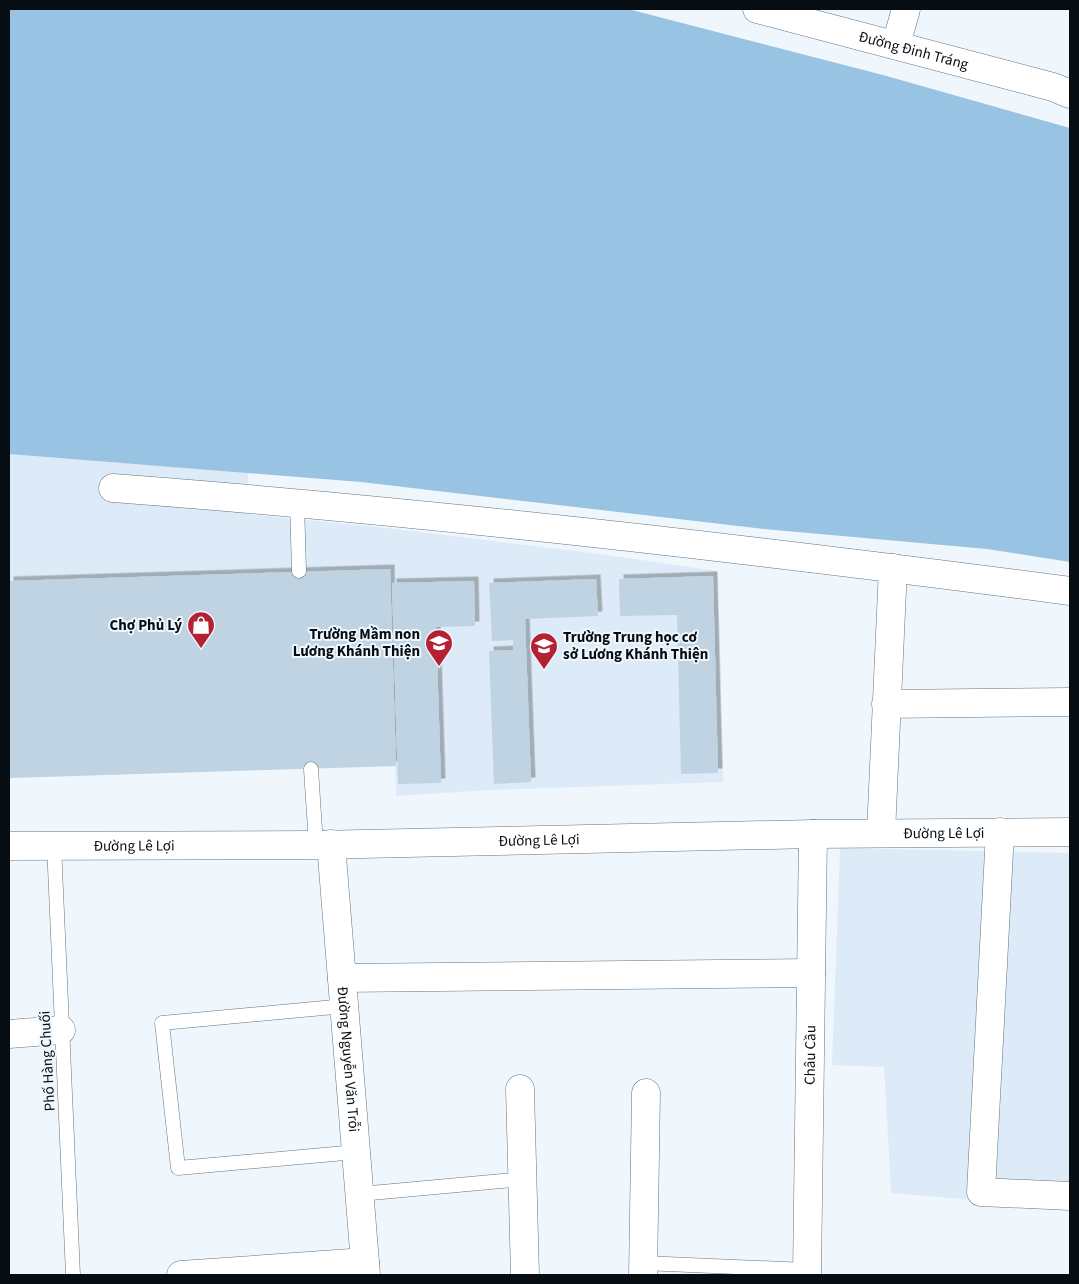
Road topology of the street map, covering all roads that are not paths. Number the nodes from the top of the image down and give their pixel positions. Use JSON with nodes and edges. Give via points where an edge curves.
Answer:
{"nodes":[{"id":1,"x":757,"y":9,"type":"edge"},
{"id":2,"x":906,"y":9,"type":"edge"},
{"id":3,"x":896,"y":45,"type":"junction"},
{"id":4,"x":1070,"y":94,"type":"edge"},
{"id":5,"x":113,"y":488,"type":"dead end"},
{"id":6,"x":297,"y":502,"type":"junction"},
{"id":7,"x":893,"y":568,"type":"junction"},
{"id":8,"x":300,"y":572,"type":"dead end"},
{"id":9,"x":1070,"y":591,"type":"edge"},
{"id":10,"x":1070,"y":702,"type":"edge"},
{"id":11,"x":886,"y":704,"type":"junction"},
{"id":12,"x":311,"y":769,"type":"dead end"},
{"id":13,"x":1000,"y":832,"type":"junction"},
{"id":14,"x":1070,"y":832,"type":"edge"},
{"id":15,"x":881,"y":833,"type":"junction"},
{"id":16,"x":813,"y":834,"type":"junction"},
{"id":17,"x":324,"y":844,"type":"junction"},
{"id":18,"x":54,"y":845,"type":"junction"},
{"id":19,"x":9,"y":846,"type":"edge"},
{"id":20,"x":811,"y":973,"type":"junction"},
{"id":21,"x":342,"y":978,"type":"junction"},
{"id":22,"x":344,"y":1006,"type":"junction"},
{"id":23,"x":61,"y":1030,"type":"junction"},
{"id":24,"x":9,"y":1034,"type":"edge"},
{"id":25,"x":520,"y":1089,"type":"dead end"},
{"id":26,"x":646,"y":1093,"type":"dead end"},
{"id":27,"x":356,"y":1152,"type":"junction"},
{"id":28,"x":522,"y":1179,"type":"junction"},
{"id":29,"x":360,"y":1194,"type":"junction"},
{"id":30,"x":1070,"y":1196,"type":"edge"},
{"id":31,"x":366,"y":1269,"type":"edge"},
{"id":32,"x":643,"y":1269,"type":"edge"},
{"id":33,"x":807,"y":1273,"type":"edge"},
{"id":34,"x":73,"y":1275,"type":"edge"},
{"id":35,"x":181,"y":1275,"type":"edge"},
{"id":36,"x":526,"y":1275,"type":"edge"}],
"edges":[{"from":1,"to":3,"type":"street","name":"Đường Đinh Tráng"},
{"from":2,"to":3,"type":"street"},
{"from":3,"to":4,"type":"street","name":"Đường Đinh Tráng"},
{"from":5,"to":6,"type":"street"},
{"from":6,"to":7,"type":"street"},
{"from":6,"to":8,"type":"lane"},
{"from":7,"to":9,"type":"street"},
{"from":7,"to":11,"type":"street"},
{"from":10,"to":11,"type":"street"},
{"from":11,"to":15,"type":"street"},
{"from":12,"to":17,"type":"lane"},
{"from":13,"to":14,"type":"street","name":"Đường Lê Lợi"},
{"from":13,"to":15,"type":"street","name":"Đường Lê Lợi"},
{"from":13,"to":30,"type":"street","via":[[981,1192]]},
{"from":15,"to":16,"type":"street","name":"Đường Lê Lợi"},
{"from":16,"to":17,"type":"street","name":"Đường Lê Lợi"},
{"from":16,"to":20,"type":"street","name":"Châu Cầu"},
{"from":17,"to":18,"type":"street","name":"Đường Lê Lợi"},
{"from":17,"to":21,"type":"street","name":"Đường Nguyễn Văn Trỗi"},
{"from":18,"to":19,"type":"street","name":"Đường Lê Lợi"},
{"from":18,"to":23,"type":"lane","name":"Phố Hàng Chuối"},
{"from":20,"to":21,"type":"street"},
{"from":20,"to":33,"type":"street","name":"Châu Cầu"},
{"from":21,"to":22,"type":"street","name":"Đường Nguyễn Văn Trỗi"},
{"from":22,"to":27,"type":"street","name":"Đường Nguyễn Văn Trỗi"},
{"from":22,"to":27,"type":"lane","via":[[162,1023],[178,1168]]},
{"from":23,"to":24,"type":"street"},
{"from":23,"to":34,"type":"lane","name":"Phố Hàng Chuối"},
{"from":25,"to":28,"type":"street"},
{"from":26,"to":32,"type":"street"},
{"from":27,"to":29,"type":"street","name":"Đường Nguyễn Văn Trỗi"},
{"from":28,"to":29,"type":"lane"},
{"from":28,"to":36,"type":"street"},
{"from":29,"to":31,"type":"street","name":"Đường Nguyễn Văn Trỗi"},
{"from":31,"to":35,"type":"street"},
{"from":32,"to":33,"type":"lane"}]}
